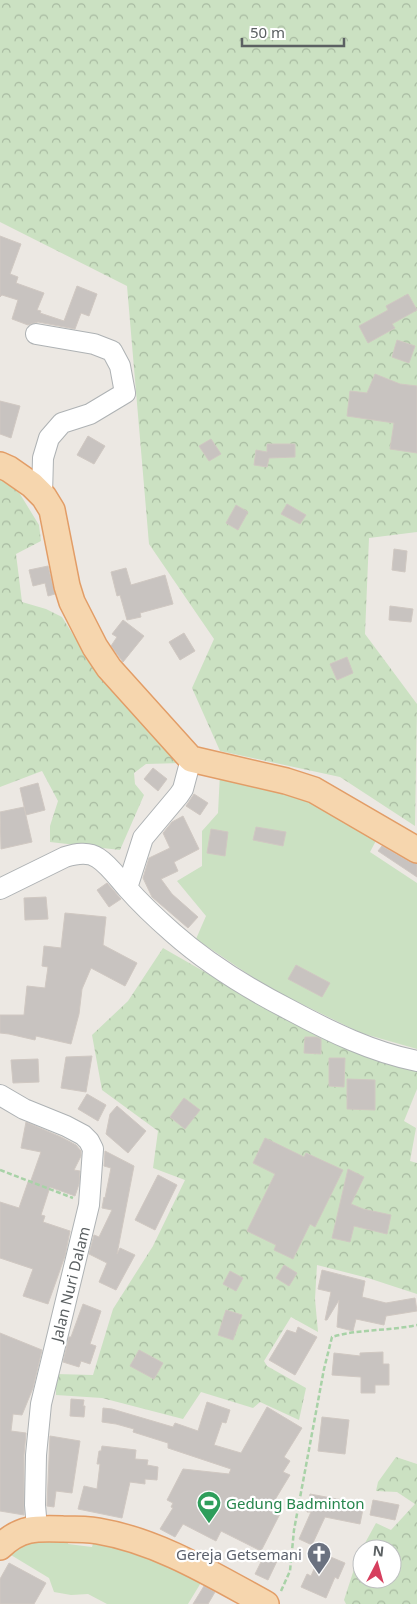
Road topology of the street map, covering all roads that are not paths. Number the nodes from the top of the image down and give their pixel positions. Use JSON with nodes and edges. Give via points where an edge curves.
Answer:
{"nodes":[{"id":1,"x":36,"y":334,"type":"dead end"},
{"id":2,"x":0,"y":465,"type":"edge"},
{"id":3,"x":42,"y":495,"type":"junction"},
{"id":4,"x":190,"y":759,"type":"junction"},
{"id":5,"x":417,"y":850,"type":"edge"},
{"id":6,"x":127,"y":888,"type":"junction"},
{"id":7,"x":0,"y":889,"type":"edge"},
{"id":8,"x":417,"y":1061,"type":"edge"},
{"id":9,"x":0,"y":1095,"type":"edge"},
{"id":10,"x":37,"y":1528,"type":"junction"},
{"id":11,"x":0,"y":1547,"type":"edge"},
{"id":12,"x":272,"y":1600,"type":"edge"}],
"edges":[{"from":1,"to":3,"type":"street","via":[[94,344],[112,351],[120,366],[125,393],[90,414],[62,422],[49,438],[43,458]]},
{"from":2,"to":3,"type":"main road"},
{"from":3,"to":4,"type":"main road","via":[[52,510],[72,602],[95,647],[109,668]]},
{"from":4,"to":5,"type":"main road","via":[[314,790]]},
{"from":4,"to":6,"type":"street","via":[[179,796],[143,838]]},
{"from":6,"to":7,"type":"street","via":[[98,858],[76,854]]},
{"from":6,"to":8,"type":"street","via":[[148,911],[200,955],[259,994],[367,1047]]},
{"from":9,"to":10,"type":"street","name":"Jalan Nuri Dalam","via":[[24,1110],[83,1135],[93,1149],[89,1205],[40,1404],[36,1455]]},
{"from":10,"to":11,"type":"main road","via":[[23,1531]]},
{"from":10,"to":12,"type":"main road","via":[[96,1530],[116,1535],[160,1549]]}]}
